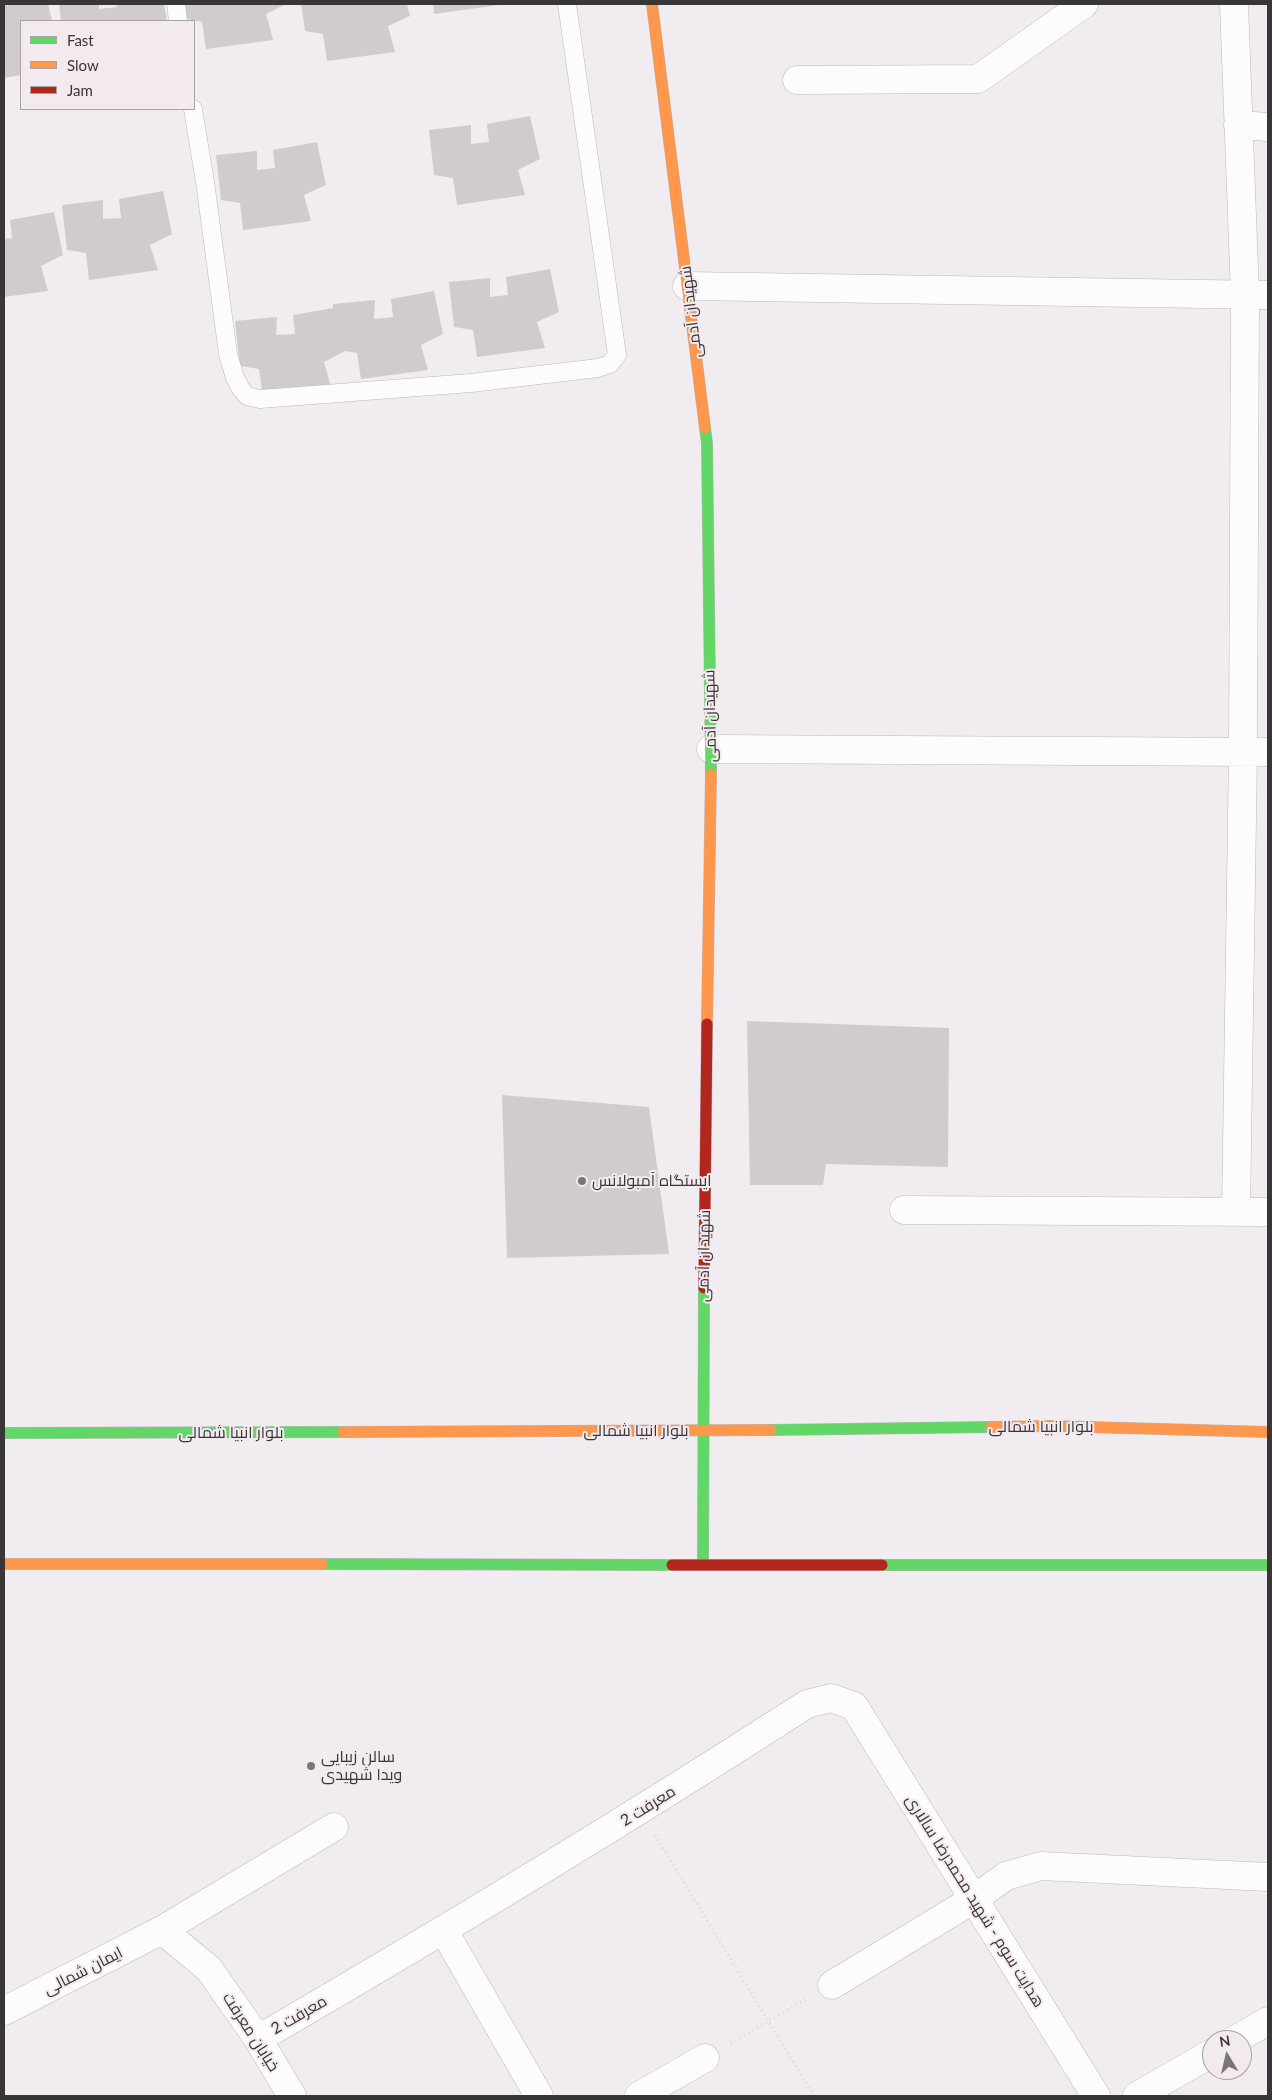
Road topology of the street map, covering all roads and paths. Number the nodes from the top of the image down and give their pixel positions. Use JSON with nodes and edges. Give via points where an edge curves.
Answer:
{"nodes":[{"id":1,"x":176,"y":4,"type":"edge"},
{"id":2,"x":567,"y":4,"type":"edge"},
{"id":3,"x":652,"y":4,"type":"edge"},
{"id":4,"x":1084,"y":4,"type":"edge"},
{"id":5,"x":1234,"y":4,"type":"edge"},
{"id":6,"x":178,"y":20,"type":"edge"},
{"id":7,"x":797,"y":80,"type":"dead end"},
{"id":8,"x":193,"y":110,"type":"edge"},
{"id":9,"x":1238,"y":125,"type":"junction"},
{"id":10,"x":1268,"y":127,"type":"edge"},
{"id":11,"x":688,"y":286,"type":"junction"},
{"id":12,"x":1256,"y":295,"type":"edge"},
{"id":13,"x":711,"y":749,"type":"junction"},
{"id":14,"x":1256,"y":752,"type":"edge"},
{"id":15,"x":904,"y":1210,"type":"dead end"},
{"id":16,"x":1236,"y":1212,"type":"junction"},
{"id":17,"x":1268,"y":1212,"type":"edge"},
{"id":18,"x":702,"y":1431,"type":"junction"},
{"id":19,"x":1268,"y":1432,"type":"edge"},
{"id":20,"x":4,"y":1433,"type":"edge"},
{"id":21,"x":4,"y":1564,"type":"edge"},
{"id":22,"x":703,"y":1565,"type":"junction"},
{"id":23,"x":1268,"y":1565,"type":"edge"},
{"id":24,"x":854,"y":1706,"type":"joint"},
{"id":25,"x":640,"y":1811,"type":"junction"},
{"id":26,"x":334,"y":1827,"type":"dead end"},
{"id":27,"x":1268,"y":1876,"type":"edge"},
{"id":28,"x":974,"y":1899,"type":"junction"},
{"id":29,"x":162,"y":1930,"type":"junction"},
{"id":30,"x":444,"y":1931,"type":"junction"},
{"id":31,"x":832,"y":1984,"type":"joint"},
{"id":32,"x":4,"y":2011,"type":"edge"},
{"id":33,"x":768,"y":2021,"type":"junction"},
{"id":34,"x":1268,"y":2021,"type":"edge"},
{"id":35,"x":1252,"y":2030,"type":"edge"},
{"id":36,"x":258,"y":2039,"type":"junction"},
{"id":37,"x":705,"y":2058,"type":"joint"},
{"id":38,"x":1202,"y":2059,"type":"edge"},
{"id":39,"x":292,"y":2096,"type":"edge"},
{"id":40,"x":540,"y":2096,"type":"edge"},
{"id":41,"x":640,"y":2096,"type":"edge"},
{"id":42,"x":814,"y":2096,"type":"edge"},
{"id":43,"x":1096,"y":2096,"type":"edge"},
{"id":44,"x":1137,"y":2096,"type":"edge"}],
"edges":[{"from":1,"to":6,"type":"lane"},
{"from":2,"to":8,"type":"lane","via":[[617,355],[610,364],[598,368],[471,383],[322,395],[260,399],[247,396],[234,378],[228,354]]},
{"from":3,"to":11,"type":"street","name":"شهیدان آدمی"},
{"from":4,"to":7,"type":"street","via":[[978,79]]},
{"from":5,"to":9,"type":"street"},
{"from":9,"to":10,"type":"street"},
{"from":9,"to":12,"type":"street"},
{"from":11,"to":12,"type":"street"},
{"from":11,"to":13,"type":"street","name":"شهیدان آدمی","via":[[707,443]]},
{"from":12,"to":14,"type":"street"},
{"from":13,"to":14,"type":"street"},
{"from":13,"to":18,"type":"street","name":"شهیدان آدمی"},
{"from":14,"to":16,"type":"street"},
{"from":15,"to":16,"type":"street"},
{"from":16,"to":17,"type":"street"},
{"from":18,"to":19,"type":"street","name":"بلوار انبیا شمالی","via":[[1051,1426]]},
{"from":18,"to":20,"type":"street","name":"بلوار انبیا شمالی"},
{"from":18,"to":22,"type":"street","name":"شهیدان آدمی"},
{"from":21,"to":22,"type":"street"},
{"from":22,"to":23,"type":"street"},
{"from":24,"to":25,"type":"street","name":"معرفت 2","via":[[831,1698],[807,1704]]},
{"from":24,"to":28,"type":"street","name":"هدایت سوم - شهید محمدرضا سالاری"},
{"from":25,"to":30,"type":"street","name":"معرفت 2"},
{"from":25,"to":33,"type":"path"},
{"from":26,"to":29,"type":"street","name":"ایمان شمالی"},
{"from":27,"to":28,"type":"street","via":[[1041,1866],[1006,1876]]},
{"from":28,"to":31,"type":"street"},
{"from":28,"to":43,"type":"street","name":"هدایت سوم - شهید محمدرضا سالاری"},
{"from":29,"to":32,"type":"street","name":"ایمان شمالی"},
{"from":29,"to":36,"type":"street","name":"خیابان معرفت","via":[[210,1969]]},
{"from":30,"to":36,"type":"street","name":"معرفت 2"},
{"from":30,"to":40,"type":"street"},
{"from":31,"to":33,"type":"path"},
{"from":33,"to":37,"type":"path"},
{"from":33,"to":42,"type":"path"},
{"from":34,"to":35,"type":"street"},
{"from":36,"to":39,"type":"street","name":"خیابان معرفت"},
{"from":37,"to":41,"type":"street"},
{"from":38,"to":44,"type":"street"}]}
